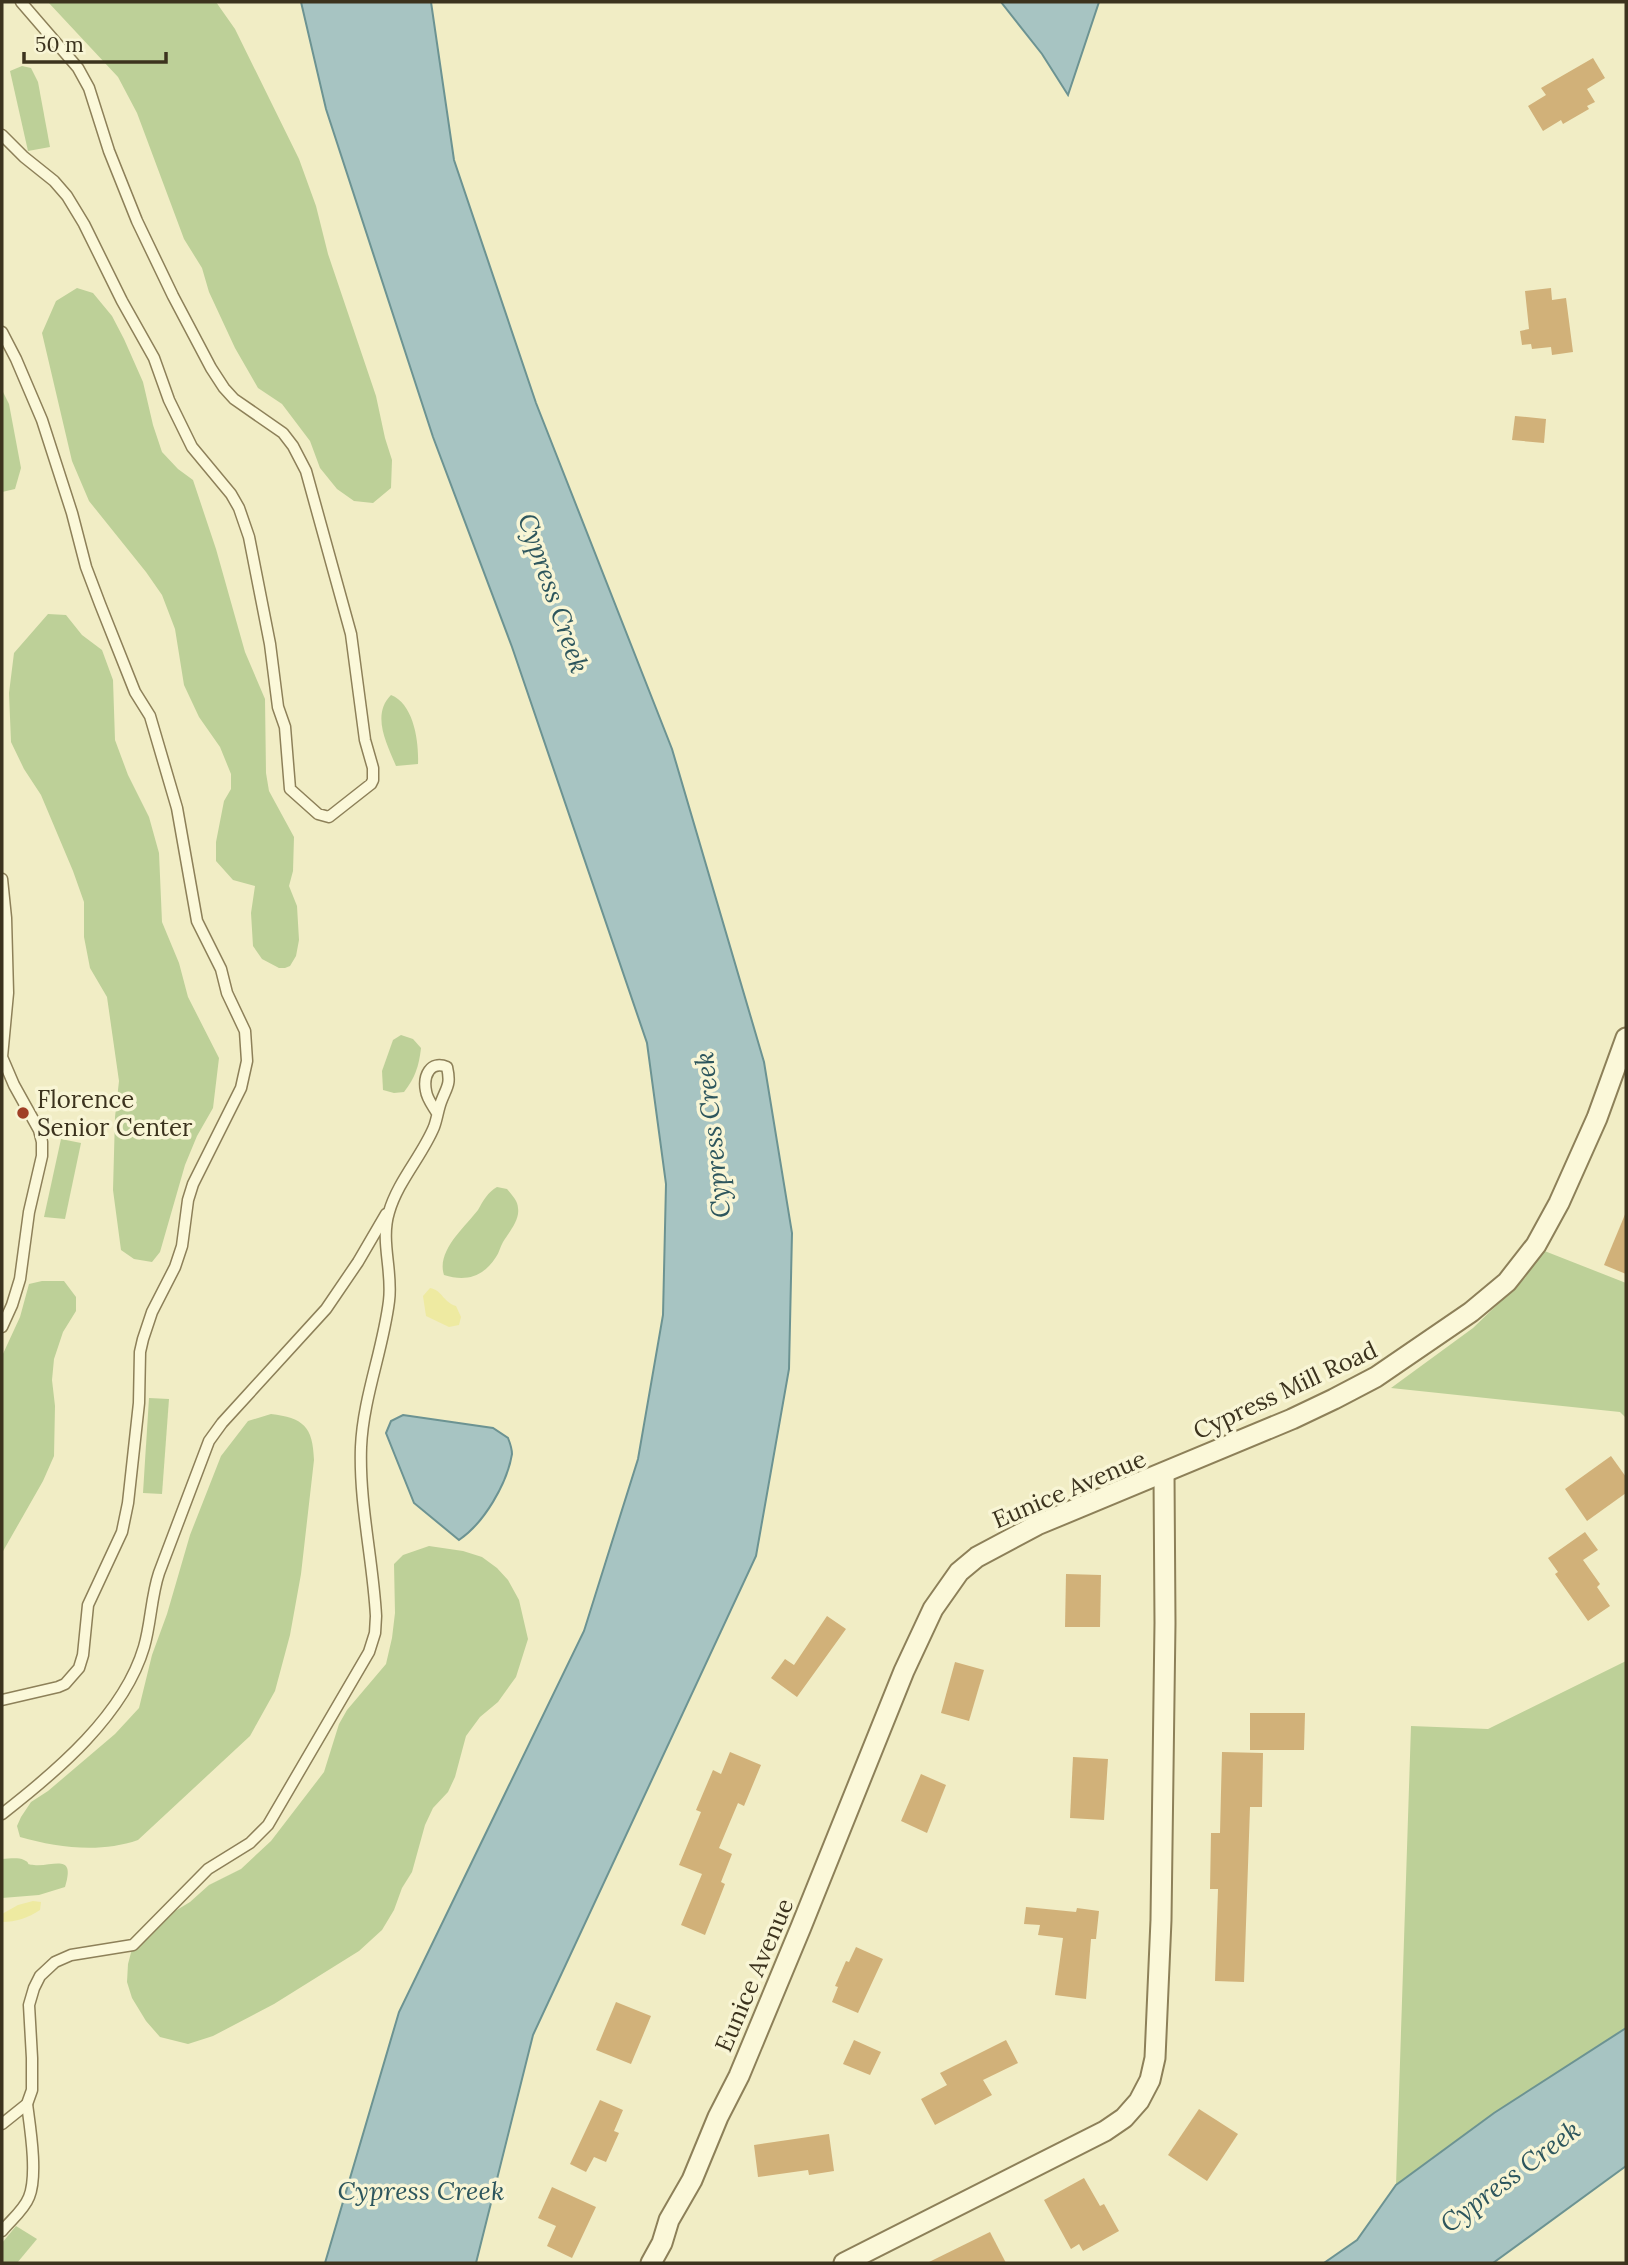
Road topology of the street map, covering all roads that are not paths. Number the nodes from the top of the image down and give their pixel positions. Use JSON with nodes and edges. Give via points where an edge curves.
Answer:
{"nodes":[{"id":1,"x":20,"y":2,"type":"edge"},
{"id":2,"x":2,"y":135,"type":"edge"},
{"id":3,"x":2,"y":332,"type":"edge"},
{"id":4,"x":2,"y":879,"type":"edge"},
{"id":5,"x":1626,"y":1038,"type":"edge"},
{"id":6,"x":438,"y":1113,"type":"dead end"},
{"id":7,"x":390,"y":1208,"type":"junction"},
{"id":8,"x":2,"y":1327,"type":"edge"},
{"id":9,"x":1164,"y":1473,"type":"junction"},
{"id":10,"x":2,"y":1700,"type":"edge"},
{"id":11,"x":2,"y":1814,"type":"edge"},
{"id":12,"x":27,"y":2104,"type":"junction"},
{"id":13,"x":2,"y":2124,"type":"edge"},
{"id":14,"x":2,"y":2231,"type":"edge"},
{"id":15,"x":651,"y":2263,"type":"edge"},
{"id":16,"x":844,"y":2263,"type":"edge"}],
"edges":[{"from":1,"to":2,"type":"lane","via":[[78,68],[89,88],[108,151],[137,221],[211,368],[244,408],[283,433],[306,471],[351,634],[373,768],[370,784],[329,817],[318,814],[290,789],[285,727],[270,644],[239,508],[192,447],[154,358],[67,196]]},
{"from":3,"to":10,"type":"lane","via":[[42,420],[86,568],[135,692],[150,716],[177,808],[197,921],[245,1031],[247,1061],[236,1101],[193,1184],[176,1267],[143,1339],[128,1503],[122,1532],[88,1605],[79,1668],[65,1684]]},
{"from":4,"to":8,"type":"lane","via":[[8,993],[2,1057],[42,1142],[20,1279]]},
{"from":5,"to":9,"type":"street","name":"Cypress Mill Road","via":[[1559,1203],[1536,1245],[1507,1282],[1376,1377],[1292,1419]]},
{"from":6,"to":7,"type":"lane"},
{"from":7,"to":11,"type":"lane","via":[[326,1309],[209,1441],[157,1580],[144,1647],[125,1692],[70,1755]]},
{"from":7,"to":12,"type":"lane","via":[[386,1230],[390,1299],[361,1444],[376,1616],[369,1652],[268,1825],[256,1837],[208,1869],[133,1945],[71,1955],[40,1976],[29,2006],[33,2058]]},
{"from":9,"to":15,"type":"street","name":"Eunice Avenue","via":[[1037,1525],[977,1557],[959,1572],[933,1609],[739,2076]]},
{"from":9,"to":16,"type":"street","name":"Eunice Avenue","via":[[1161,1920],[1150,2080],[1124,2118],[1105,2131]]},
{"from":12,"to":13,"type":"lane"},
{"from":12,"to":14,"type":"lane","via":[[32,2186],[24,2206]]}]}
